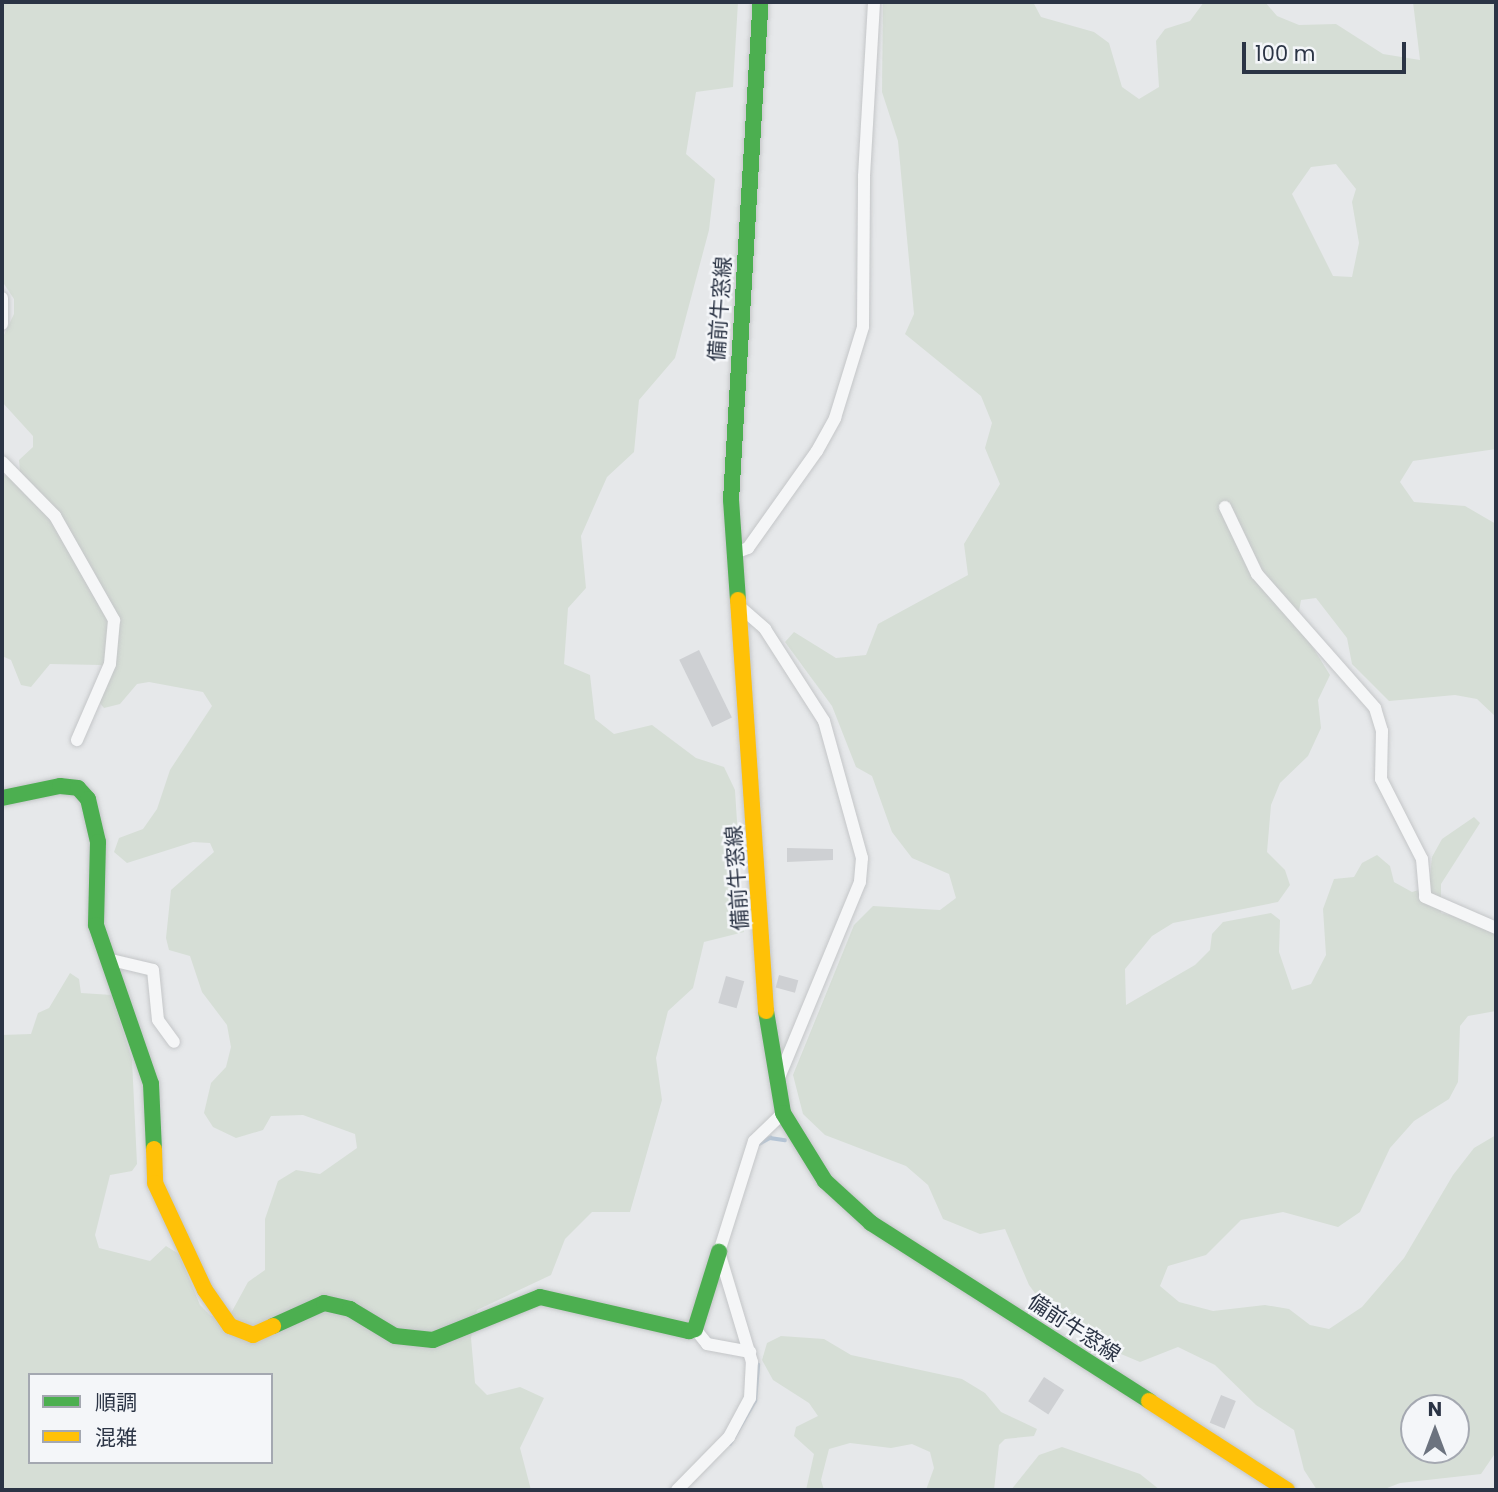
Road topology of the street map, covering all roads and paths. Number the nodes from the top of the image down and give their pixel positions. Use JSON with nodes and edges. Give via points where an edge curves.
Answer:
{"nodes":[{"id":1,"x":761,"y":2,"type":"edge"},
{"id":2,"x":874,"y":2,"type":"edge"},
{"id":3,"x":2,"y":298,"type":"edge"},
{"id":4,"x":2,"y":324,"type":"edge"},
{"id":5,"x":2,"y":462,"type":"edge"},
{"id":6,"x":1225,"y":508,"type":"dead end"},
{"id":7,"x":735,"y":553,"type":"junction"},
{"id":8,"x":739,"y":606,"type":"junction"},
{"id":9,"x":76,"y":740,"type":"dead end"},
{"id":10,"x":2,"y":798,"type":"edge"},
{"id":11,"x":1496,"y":928,"type":"edge"},
{"id":12,"x":107,"y":959,"type":"junction"},
{"id":13,"x":174,"y":1042,"type":"dead end"},
{"id":14,"x":775,"y":1089,"type":"junction"},
{"id":15,"x":783,"y":1113,"type":"junction"},
{"id":16,"x":719,"y":1252,"type":"junction"},
{"id":17,"x":695,"y":1329,"type":"junction"},
{"id":18,"x":750,"y":1352,"type":"junction"},
{"id":19,"x":677,"y":1490,"type":"edge"},
{"id":20,"x":1287,"y":1490,"type":"edge"}],
"edges":[{"from":1,"to":7,"type":"main road","name":"備前牛窓線","via":[[733,427]]},
{"from":2,"to":7,"type":"street","via":[[864,176],[863,327],[835,418],[817,451],[748,548]]},
{"from":3,"to":4,"type":"street"},
{"from":5,"to":9,"type":"street","via":[[55,516],[114,620],[110,663]]},
{"from":6,"to":11,"type":"street","via":[[1258,574],[1376,708],[1382,731],[1381,779],[1422,859],[1425,898]]},
{"from":7,"to":8,"type":"main road","name":"備前牛窓線"},
{"from":8,"to":14,"type":"main road","name":"備前牛窓線"},
{"from":8,"to":14,"type":"street","via":[[765,629],[824,721],[862,858],[860,882]]},
{"from":10,"to":12,"type":"main road","via":[[60,786],[78,788],[88,799],[99,842],[96,925]]},
{"from":12,"to":13,"type":"street","via":[[153,970],[158,1020]]},
{"from":12,"to":17,"type":"main road","via":[[151,1084],[161,1200],[205,1290],[230,1326],[253,1335],[324,1303],[351,1309],[395,1336],[433,1340],[540,1297],[662,1326]]},
{"from":14,"to":15,"type":"main road","name":"備前牛窓線"},
{"from":15,"to":16,"type":"street","via":[[754,1141]]},
{"from":15,"to":20,"type":"main road","name":"備前牛窓線","via":[[825,1181],[871,1223]]},
{"from":16,"to":17,"type":"main road"},
{"from":16,"to":18,"type":"street"},
{"from":17,"to":18,"type":"street","via":[[707,1344]]},
{"from":18,"to":19,"type":"street","via":[[750,1398],[738,1426]]}]}
